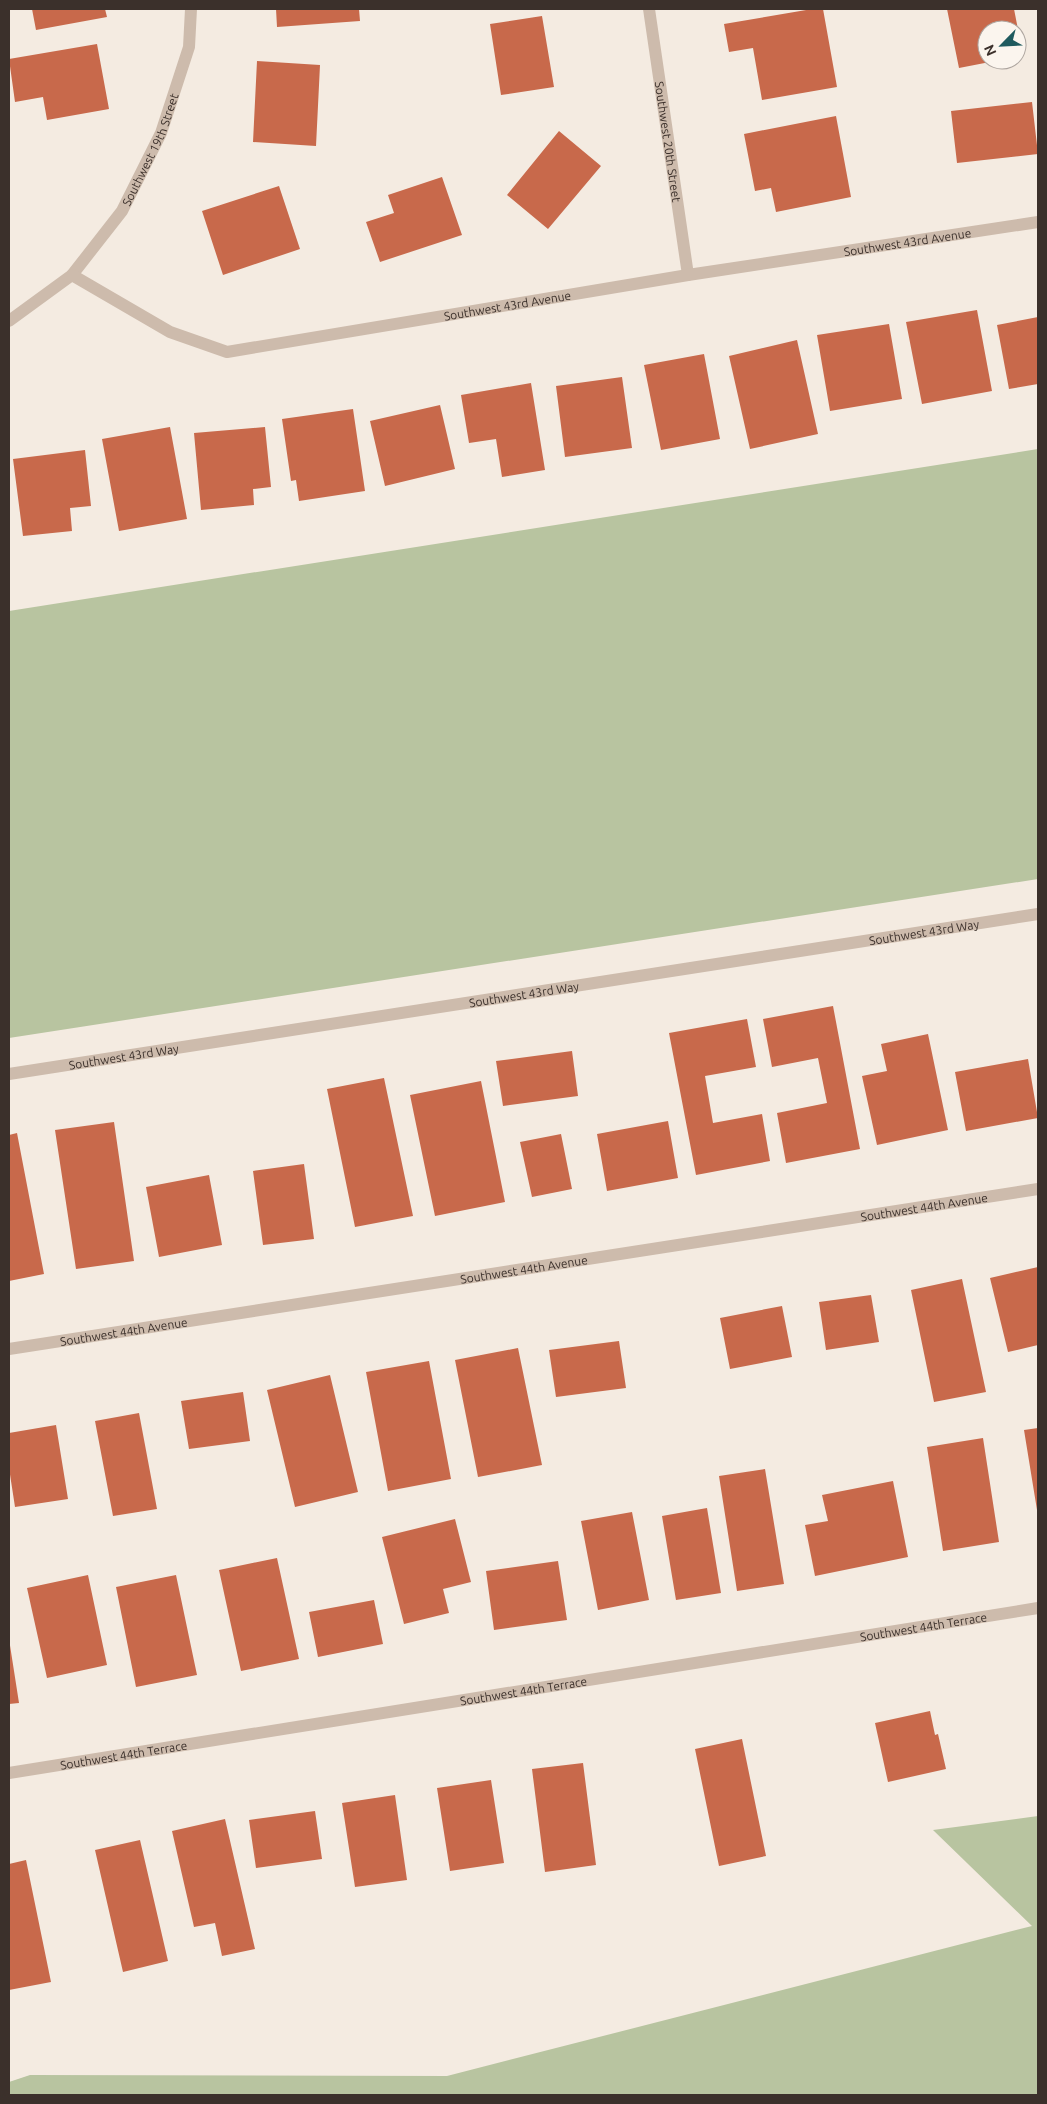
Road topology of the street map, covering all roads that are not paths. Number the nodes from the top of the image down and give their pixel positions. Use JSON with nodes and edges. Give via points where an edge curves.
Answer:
{"nodes":[{"id":1,"x":191,"y":9,"type":"edge"},
{"id":2,"x":649,"y":9,"type":"edge"},
{"id":3,"x":1038,"y":222,"type":"edge"},
{"id":4,"x":72,"y":275,"type":"junction"},
{"id":5,"x":688,"y":275,"type":"junction"},
{"id":6,"x":9,"y":321,"type":"edge"},
{"id":7,"x":1038,"y":914,"type":"edge"},
{"id":8,"x":9,"y":1074,"type":"edge"},
{"id":9,"x":1038,"y":1189,"type":"edge"},
{"id":10,"x":9,"y":1349,"type":"edge"},
{"id":11,"x":1038,"y":1608,"type":"edge"},
{"id":12,"x":9,"y":1773,"type":"edge"}],
"edges":[{"from":1,"to":4,"type":"street","name":"Southwest 19th Street","via":[[188,47],[161,133],[122,211]]},
{"from":2,"to":5,"type":"street","name":"Southwest 20th Street"},
{"from":3,"to":5,"type":"street","name":"Southwest 43rd Avenue"},
{"from":4,"to":5,"type":"street","name":"Southwest 43rd Avenue","via":[[170,332],[226,352]]},
{"from":4,"to":6,"type":"street"},
{"from":7,"to":8,"type":"street","name":"Southwest 43rd Way"},
{"from":9,"to":10,"type":"street","name":"Southwest 44th Avenue"},
{"from":11,"to":12,"type":"street","name":"Southwest 44th Terrace"}]}
